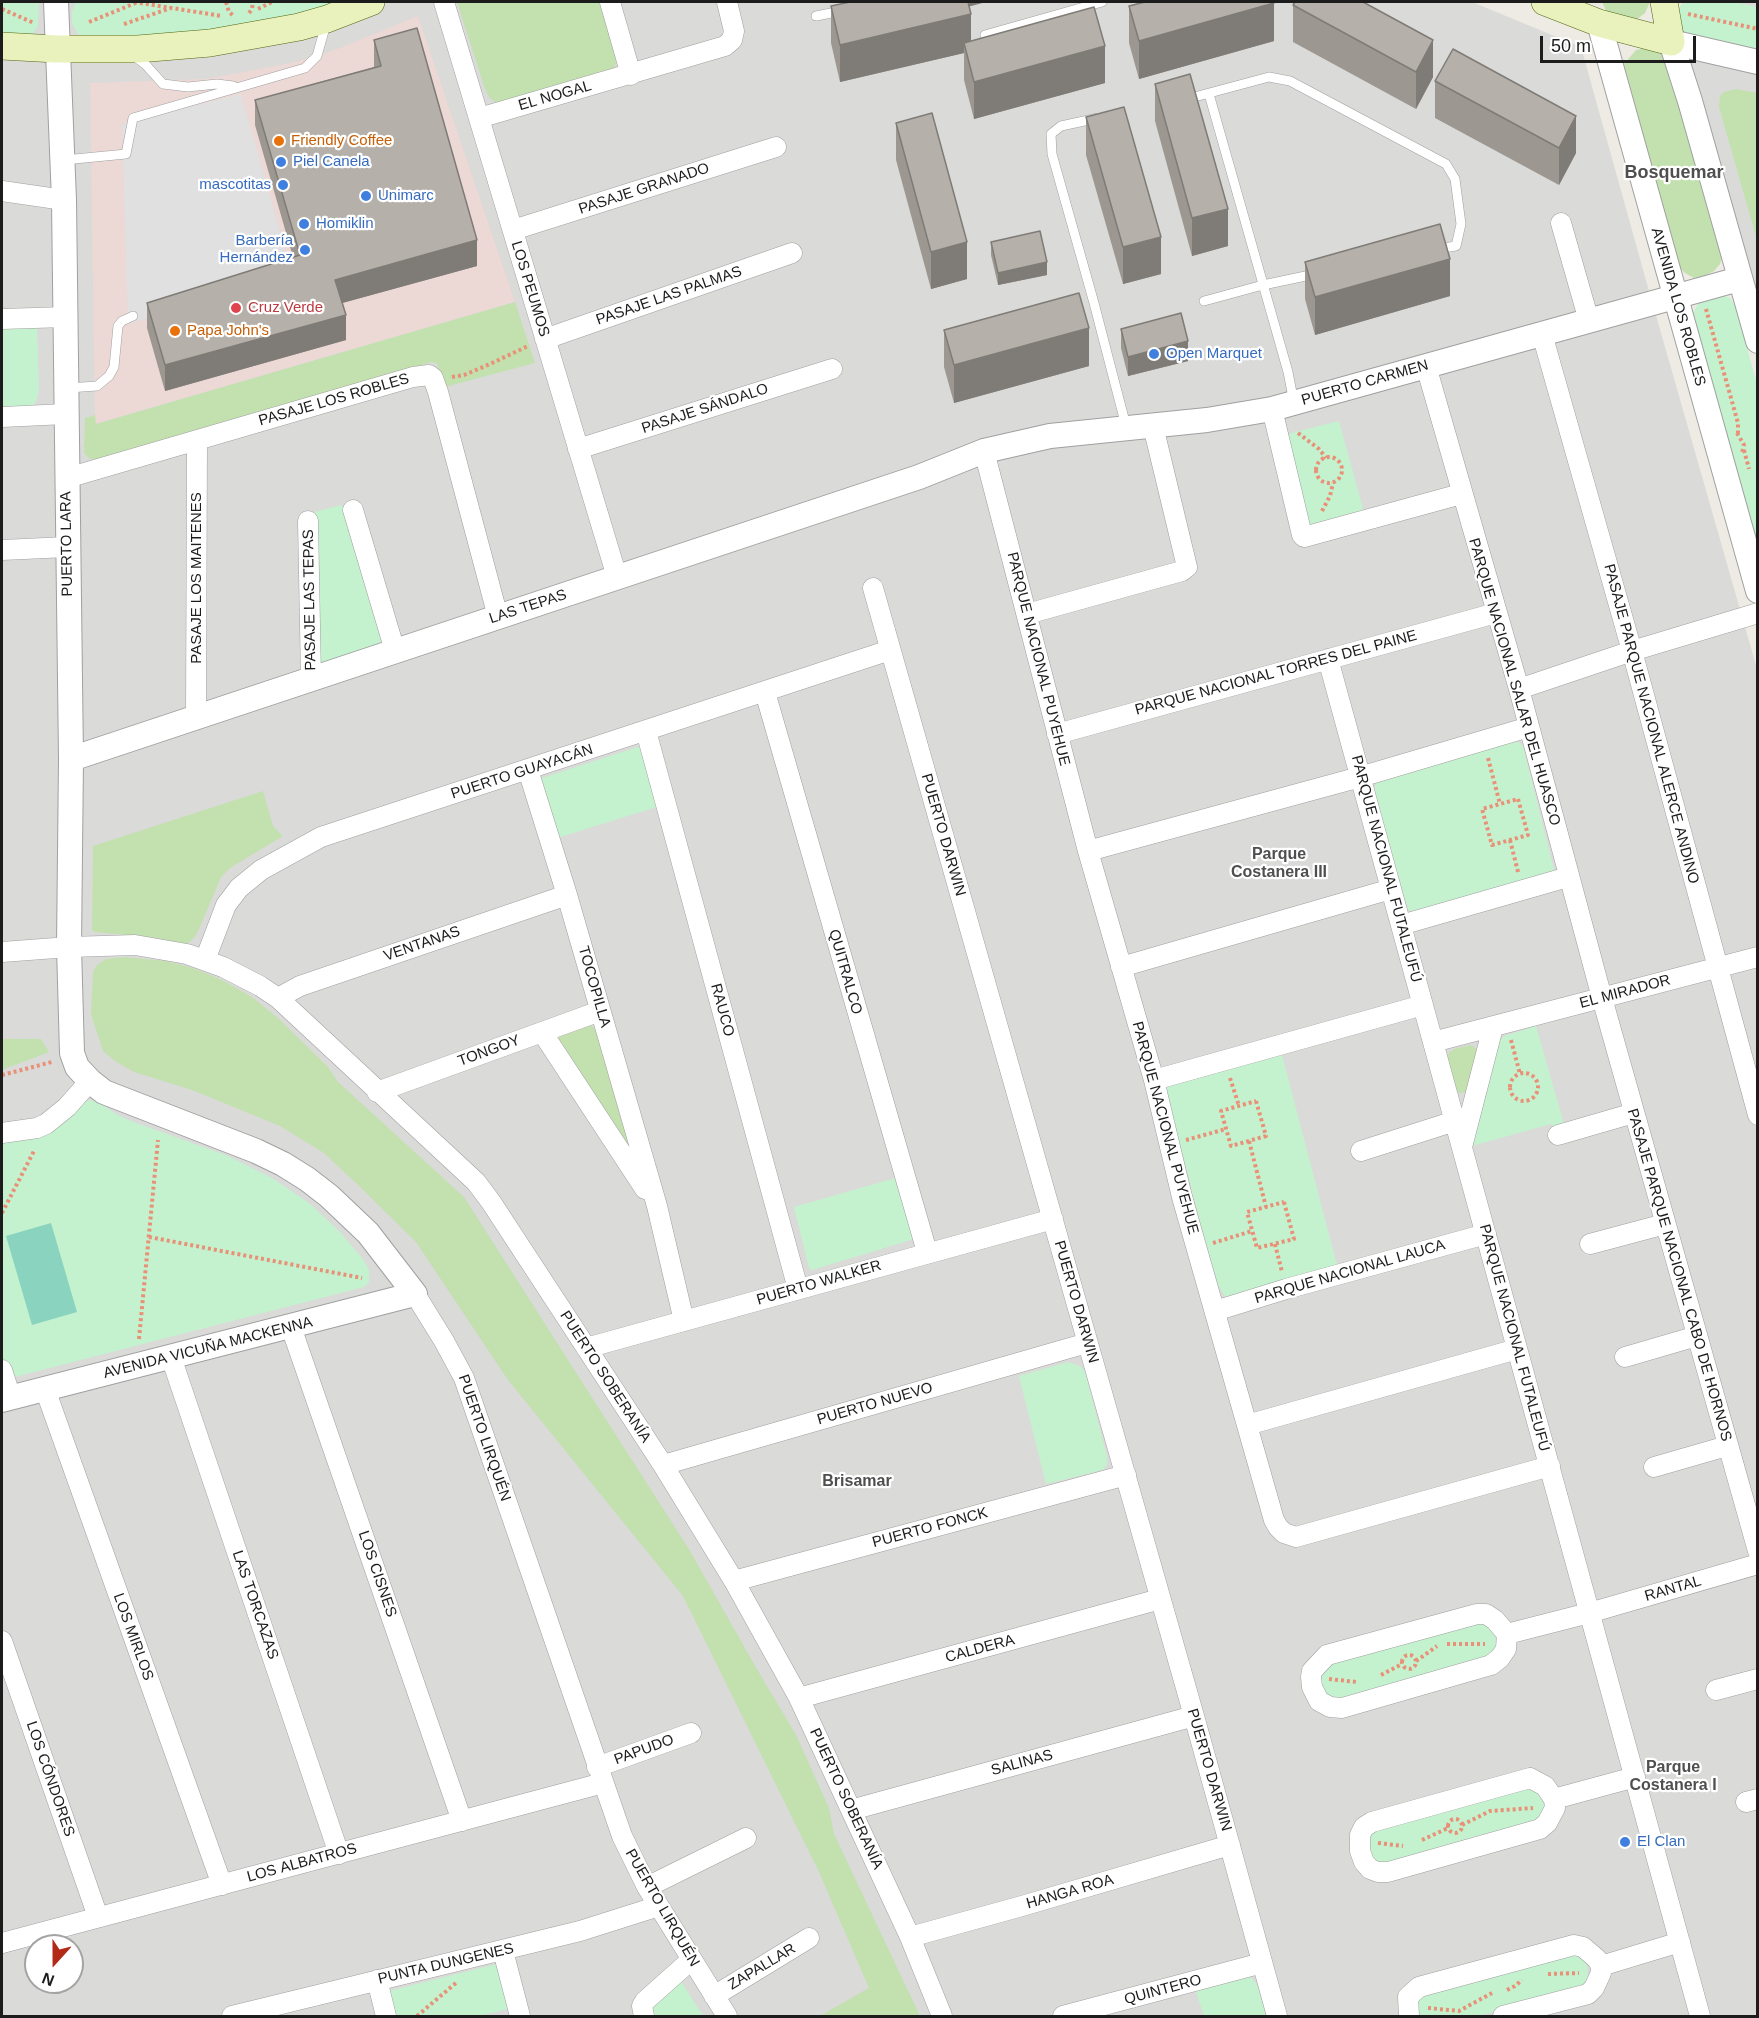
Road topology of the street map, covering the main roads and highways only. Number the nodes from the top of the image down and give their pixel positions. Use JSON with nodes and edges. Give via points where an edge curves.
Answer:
{"nodes":[{"id":1,"x":371,"y":2,"type":"edge"},
{"id":2,"x":1545,"y":2,"type":"edge"},
{"id":3,"x":1676,"y":8,"type":"edge"},
{"id":4,"x":1597,"y":12,"type":"edge"},
{"id":5,"x":2,"y":46,"type":"edge"}],
"edges":[{"from":1,"to":5,"type":"main road","via":[[299,27],[210,43],[122,37],[57,49]]},
{"from":2,"to":4,"type":"main road"},
{"from":3,"to":4,"type":"main road","via":[[1671,42]]}]}
